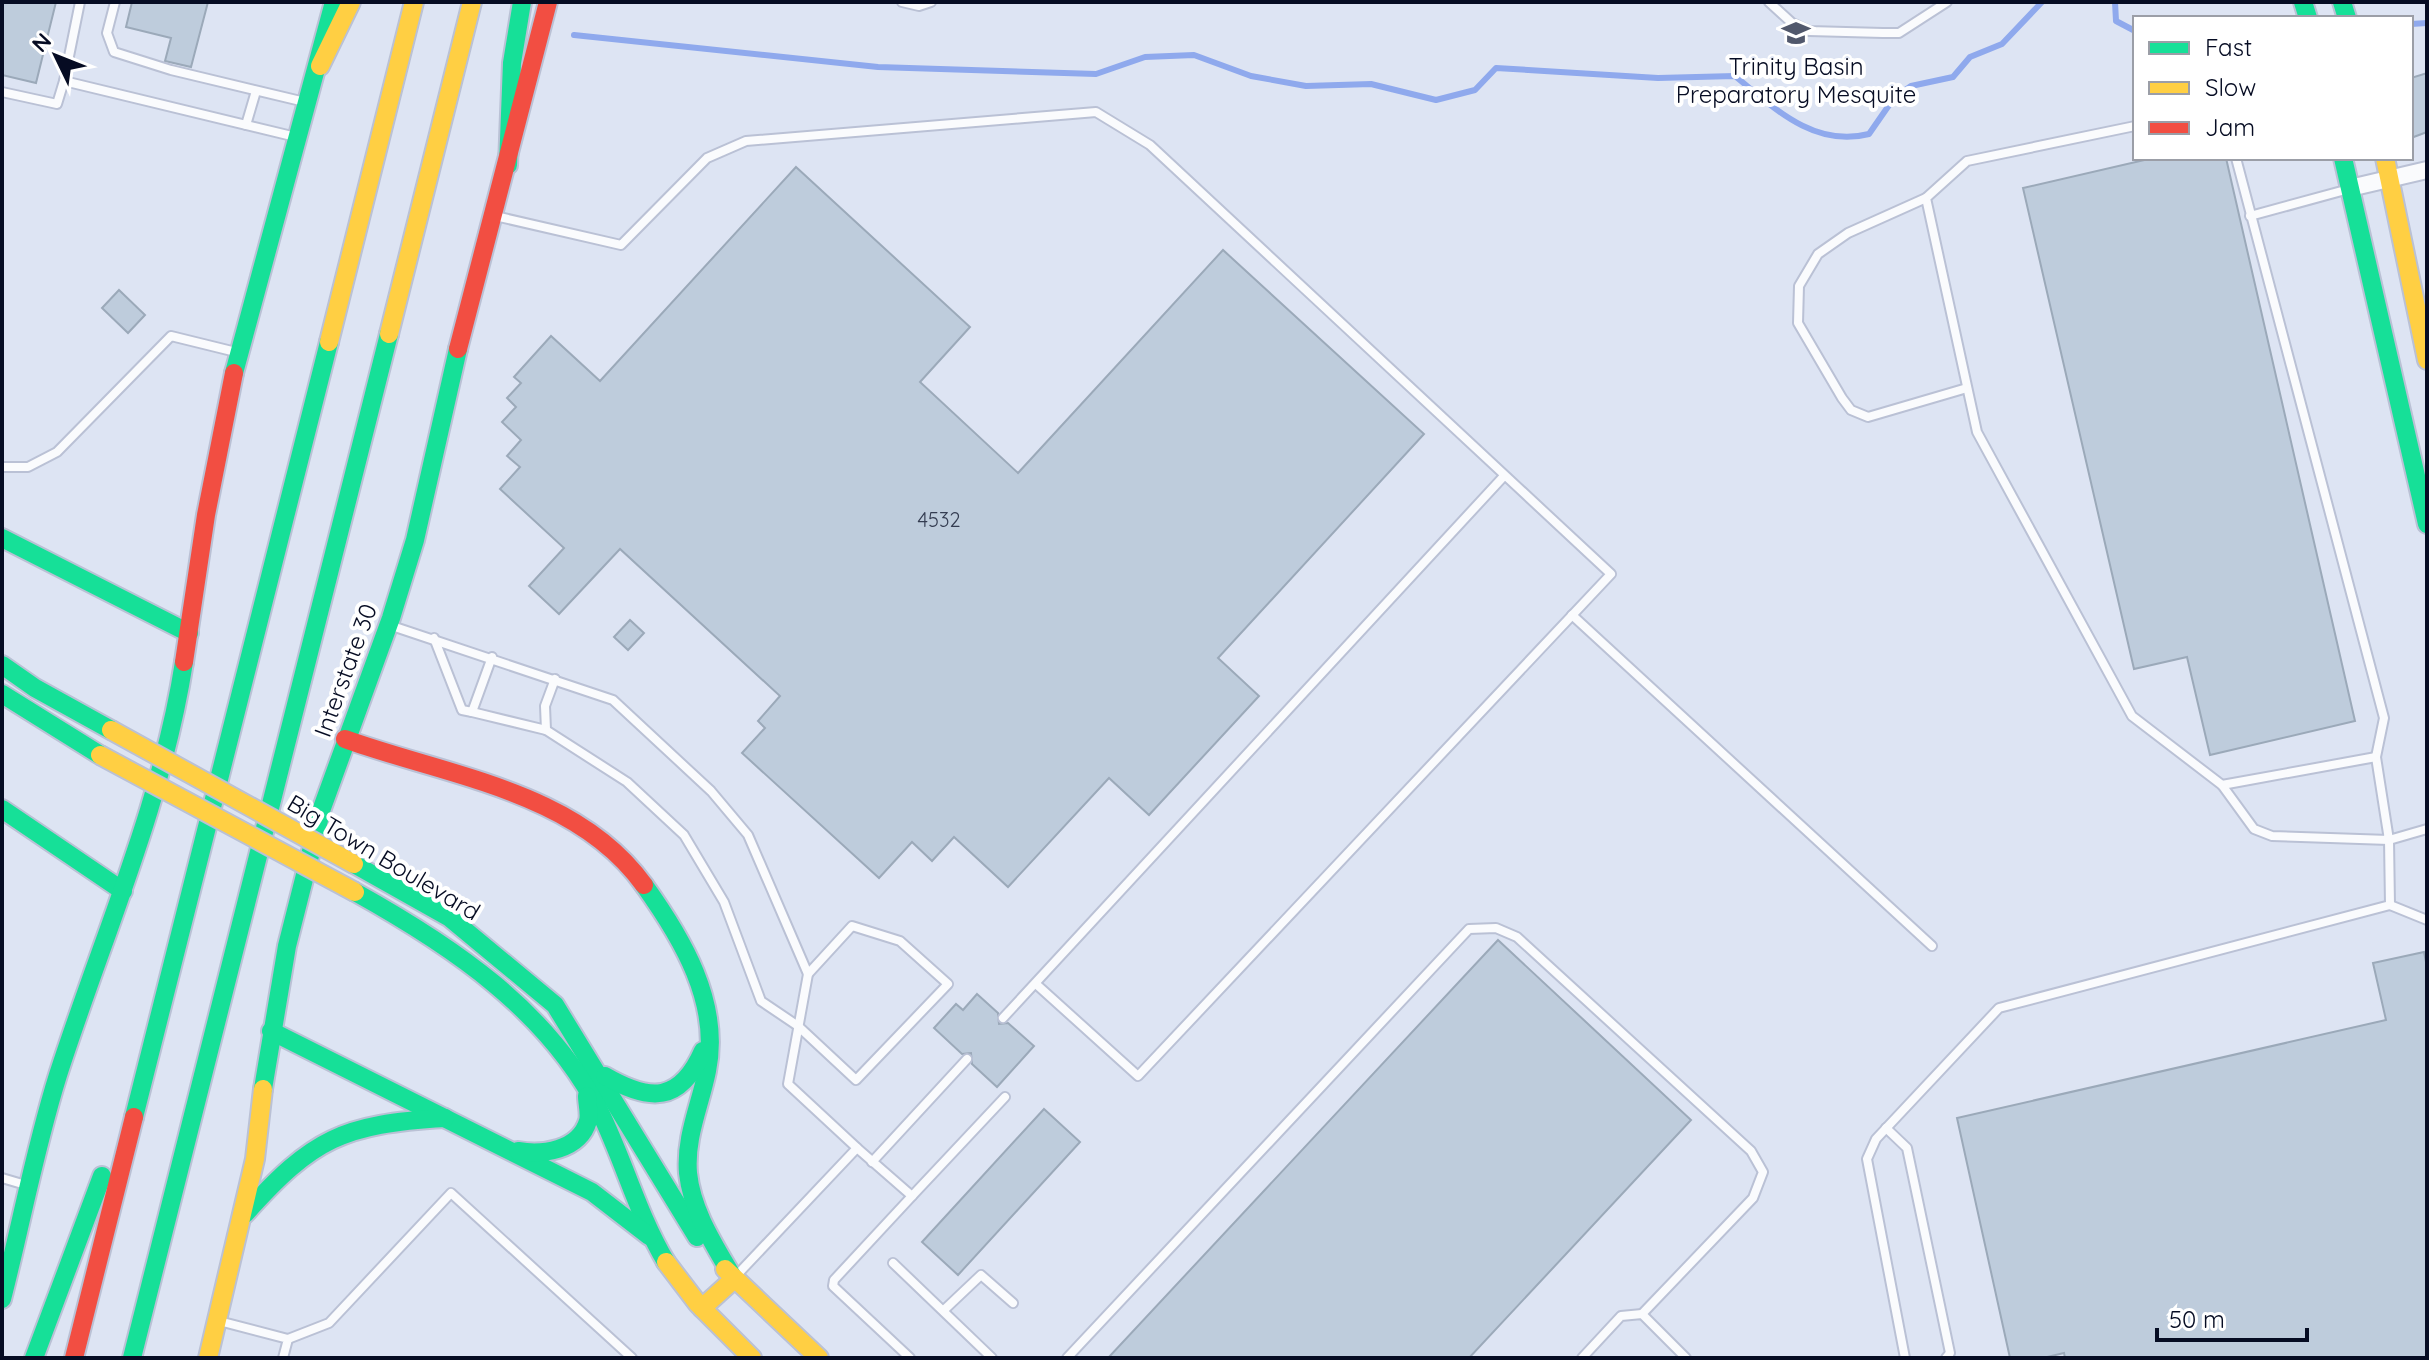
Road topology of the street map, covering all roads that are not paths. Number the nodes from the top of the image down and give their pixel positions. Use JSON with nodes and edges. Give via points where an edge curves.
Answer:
{"nodes":[{"id":1,"x":80,"y":2,"type":"edge"},
{"id":2,"x":115,"y":2,"type":"edge"},
{"id":3,"x":334,"y":2,"type":"edge"},
{"id":4,"x":351,"y":2,"type":"edge"},
{"id":5,"x":414,"y":2,"type":"edge"},
{"id":6,"x":472,"y":2,"type":"edge"},
{"id":7,"x":522,"y":2,"type":"edge"},
{"id":8,"x":548,"y":2,"type":"edge"},
{"id":9,"x":902,"y":2,"type":"edge"},
{"id":10,"x":931,"y":2,"type":"edge"},
{"id":11,"x":1769,"y":2,"type":"edge"},
{"id":12,"x":1947,"y":2,"type":"edge"},
{"id":13,"x":320,"y":66,"type":"junction"},
{"id":14,"x":64,"y":81,"type":"junction"},
{"id":15,"x":256,"y":91,"type":"junction"},
{"id":16,"x":2,"y":92,"type":"edge"},
{"id":17,"x":309,"y":104,"type":"junction"},
{"id":18,"x":246,"y":125,"type":"junction"},
{"id":19,"x":2133,"y":126,"type":"edge"},
{"id":20,"x":300,"y":138,"type":"junction"},
{"id":21,"x":2236,"y":160,"type":"edge"},
{"id":22,"x":2343,"y":160,"type":"edge"},
{"id":23,"x":2386,"y":160,"type":"edge"},
{"id":24,"x":508,"y":165,"type":"junction"},
{"id":25,"x":2427,"y":170,"type":"edge"},
{"id":26,"x":2390,"y":178,"type":"junction"},
{"id":27,"x":2350,"y":188,"type":"junction"},
{"id":28,"x":1926,"y":198,"type":"junction"},
{"id":29,"x":494,"y":216,"type":"junction"},
{"id":30,"x":2250,"y":216,"type":"junction"},
{"id":31,"x":240,"y":353,"type":"junction"},
{"id":32,"x":2427,"y":360,"type":"edge"},
{"id":33,"x":1967,"y":388,"type":"junction"},
{"id":34,"x":2,"y":467,"type":"edge"},
{"id":35,"x":1504,"y":476,"type":"junction"},
{"id":36,"x":2427,"y":524,"type":"edge"},
{"id":37,"x":2,"y":538,"type":"edge"},
{"id":38,"x":1572,"y":615,"type":"junction"},
{"id":39,"x":389,"y":624,"type":"junction"},
{"id":40,"x":189,"y":633,"type":"junction"},
{"id":41,"x":434,"y":638,"type":"junction"},
{"id":42,"x":492,"y":657,"type":"junction"},
{"id":43,"x":2,"y":665,"type":"edge"},
{"id":44,"x":555,"y":679,"type":"junction"},
{"id":45,"x":2,"y":694,"type":"edge"},
{"id":46,"x":472,"y":712,"type":"junction"},
{"id":47,"x":546,"y":730,"type":"junction"},
{"id":48,"x":345,"y":739,"type":"junction"},
{"id":49,"x":2376,"y":757,"type":"junction"},
{"id":50,"x":2222,"y":785,"type":"junction"},
{"id":51,"x":2,"y":809,"type":"edge"},
{"id":52,"x":2427,"y":829,"type":"edge"},
{"id":53,"x":2389,"y":840,"type":"junction"},
{"id":54,"x":123,"y":891,"type":"junction"},
{"id":55,"x":2390,"y":905,"type":"junction"},
{"id":56,"x":2427,"y":920,"type":"edge"},
{"id":57,"x":1932,"y":946,"type":"dead end"},
{"id":58,"x":808,"y":974,"type":"junction"},
{"id":59,"x":1036,"y":984,"type":"junction"},
{"id":60,"x":1003,"y":1018,"type":"dead end"},
{"id":61,"x":798,"y":1026,"type":"junction"},
{"id":62,"x":271,"y":1031,"type":"junction"},
{"id":63,"x":708,"y":1035,"type":"junction"},
{"id":64,"x":150,"y":1049,"type":"junction"},
{"id":65,"x":967,"y":1059,"type":"dead end"},
{"id":66,"x":577,"y":1073,"type":"junction"},
{"id":67,"x":600,"y":1073,"type":"junction"},
{"id":68,"x":1005,"y":1097,"type":"dead end"},
{"id":69,"x":445,"y":1118,"type":"junction"},
{"id":70,"x":1886,"y":1128,"type":"junction"},
{"id":71,"x":490,"y":1143,"type":"junction"},
{"id":72,"x":857,"y":1148,"type":"junction"},
{"id":73,"x":872,"y":1162,"type":"junction"},
{"id":74,"x":2,"y":1178,"type":"edge"},
{"id":75,"x":30,"y":1186,"type":"junction"},
{"id":76,"x":912,"y":1196,"type":"junction"},
{"id":77,"x":242,"y":1218,"type":"junction"},
{"id":78,"x":656,"y":1243,"type":"junction"},
{"id":79,"x":893,"y":1263,"type":"dead end"},
{"id":80,"x":734,"y":1279,"type":"junction"},
{"id":81,"x":2,"y":1299,"type":"edge"},
{"id":82,"x":1013,"y":1303,"type":"dead end"},
{"id":83,"x":702,"y":1308,"type":"junction"},
{"id":84,"x":944,"y":1310,"type":"junction"},
{"id":85,"x":1642,"y":1314,"type":"junction"},
{"id":86,"x":217,"y":1320,"type":"junction"},
{"id":87,"x":288,"y":1339,"type":"junction"},
{"id":88,"x":34,"y":1358,"type":"edge"},
{"id":89,"x":74,"y":1358,"type":"edge"},
{"id":90,"x":132,"y":1358,"type":"edge"},
{"id":91,"x":208,"y":1358,"type":"edge"},
{"id":92,"x":283,"y":1358,"type":"edge"},
{"id":93,"x":632,"y":1358,"type":"edge"},
{"id":94,"x":752,"y":1358,"type":"edge"},
{"id":95,"x":819,"y":1358,"type":"edge"},
{"id":96,"x":910,"y":1358,"type":"edge"},
{"id":97,"x":992,"y":1358,"type":"edge"},
{"id":98,"x":1067,"y":1358,"type":"edge"},
{"id":99,"x":1582,"y":1358,"type":"edge"},
{"id":100,"x":1686,"y":1358,"type":"edge"},
{"id":101,"x":1905,"y":1358,"type":"edge"},
{"id":102,"x":1946,"y":1358,"type":"edge"}],
"edges":[{"from":1,"to":14,"type":"lane"},
{"from":2,"to":15,"type":"lane","via":[[107,33],[114,52]]},
{"from":3,"to":13,"type":"main road"},
{"from":4,"to":13,"type":"main road"},
{"from":5,"to":64,"type":"main road"},
{"from":6,"to":90,"type":"main road"},
{"from":7,"to":24,"type":"main road","via":[[512,63]]},
{"from":8,"to":24,"type":"main road","name":"Interstate 30"},
{"from":9,"to":10,"type":"lane"},
{"from":11,"to":12,"type":"lane","via":[[1809,31],[1883,33],[1899,33]]},
{"from":13,"to":17,"type":"main road"},
{"from":14,"to":16,"type":"lane","via":[[57,104]]},
{"from":14,"to":18,"type":"lane"},
{"from":15,"to":17,"type":"lane"},
{"from":15,"to":18,"type":"lane"},
{"from":17,"to":20,"type":"main road"},
{"from":18,"to":20,"type":"lane"},
{"from":19,"to":28,"type":"lane","via":[[1967,161]]},
{"from":20,"to":31,"type":"main road"},
{"from":21,"to":30,"type":"lane"},
{"from":22,"to":27,"type":"main road"},
{"from":23,"to":26,"type":"main road"},
{"from":24,"to":29,"type":"main road","name":"Interstate 30"},
{"from":25,"to":26,"type":"street"},
{"from":26,"to":27,"type":"street"},
{"from":26,"to":32,"type":"main road"},
{"from":27,"to":30,"type":"lane"},
{"from":27,"to":36,"type":"main road"},
{"from":28,"to":33,"type":"lane"},
{"from":28,"to":33,"type":"lane","via":[[1848,233],[1818,254],[1799,286],[1798,323],[1851,410],[1868,417]]},
{"from":29,"to":35,"type":"lane","via":[[621,245],[707,158],[746,141],[1096,112],[1150,145]]},
{"from":29,"to":39,"type":"main road","name":"Interstate 30","via":[[415,540]]},
{"from":30,"to":49,"type":"lane","via":[[2384,718]]},
{"from":31,"to":34,"type":"lane","via":[[171,336],[57,452],[28,467]]},
{"from":31,"to":40,"type":"main road","via":[[206,515]]},
{"from":33,"to":50,"type":"lane","via":[[1977,432],[2132,716]]},
{"from":35,"to":38,"type":"lane","via":[[1611,574]]},
{"from":35,"to":59,"type":"lane"},
{"from":37,"to":40,"type":"main road"},
{"from":38,"to":57,"type":"lane"},
{"from":38,"to":59,"type":"lane","via":[[1138,1076]]},
{"from":39,"to":41,"type":"lane"},
{"from":39,"to":48,"type":"main road","name":"Interstate 30"},
{"from":40,"to":54,"type":"main road","via":[[174,727]]},
{"from":41,"to":42,"type":"lane"},
{"from":41,"to":46,"type":"lane","via":[[458,704]]},
{"from":42,"to":44,"type":"lane"},
{"from":42,"to":46,"type":"lane"},
{"from":43,"to":67,"type":"main road","name":"Big Town Boulevard","bridge":true,"via":[[450,918],[555,1005]]},
{"from":44,"to":47,"type":"lane","via":[[545,706]]},
{"from":44,"to":58,"type":"lane","via":[[613,700],[711,791],[748,835]]},
{"from":45,"to":66,"type":"main road","name":"Big Town Boulevard","bridge":true,"via":[[100,755],[433,935],[499,986]]},
{"from":46,"to":47,"type":"lane"},
{"from":47,"to":61,"type":"lane","via":[[636,788],[684,835],[724,902],[761,1001]]},
{"from":48,"to":62,"type":"main road","name":"Interstate 30","via":[[287,946]]},
{"from":48,"to":63,"type":"main road","via":[[520,795],[578,821],[607,843],[677,933],[704,1002]]},
{"from":49,"to":50,"type":"lane"},
{"from":49,"to":53,"type":"lane"},
{"from":50,"to":53,"type":"lane","via":[[2254,829],[2272,836]]},
{"from":51,"to":54,"type":"main road"},
{"from":52,"to":53,"type":"lane"},
{"from":53,"to":55,"type":"lane"},
{"from":54,"to":75,"type":"main road","via":[[58,1076]]},
{"from":55,"to":56,"type":"lane"},
{"from":55,"to":70,"type":"lane","via":[[1999,1008]]},
{"from":58,"to":61,"type":"lane"},
{"from":58,"to":61,"type":"lane","via":[[852,926],[900,941],[948,984],[856,1080]]},
{"from":59,"to":60,"type":"lane"},
{"from":61,"to":72,"type":"lane","via":[[788,1084]]},
{"from":62,"to":69,"type":"main road"},
{"from":62,"to":77,"type":"main road","name":"Interstate 30"},
{"from":63,"to":67,"type":"main road","via":[[698,1065],[669,1093],[628,1092]]},
{"from":63,"to":80,"type":"main road","via":[[710,1054],[691,1126],[688,1176],[699,1220]]},
{"from":64,"to":88,"type":"main road"},
{"from":64,"to":89,"type":"main road"},
{"from":65,"to":73,"type":"lane"},
{"from":66,"to":71,"type":"main road","via":[[590,1109],[582,1133],[570,1144],[542,1155]]},
{"from":66,"to":78,"type":"main road","name":"Big Town Boulevard"},
{"from":67,"to":80,"type":"main road","name":"Big Town Boulevard","via":[[679,1214]]},
{"from":68,"to":76,"type":"lane"},
{"from":69,"to":71,"type":"main road"},
{"from":69,"to":77,"type":"main road","via":[[393,1119],[337,1132],[311,1145]]},
{"from":70,"to":101,"type":"lane","via":[[1867,1159]]},
{"from":70,"to":102,"type":"lane","via":[[1907,1148],[1950,1353]]},
{"from":71,"to":78,"type":"main road","via":[[583,1185],[631,1218]]},
{"from":72,"to":73,"type":"lane"},
{"from":72,"to":80,"type":"lane"},
{"from":73,"to":76,"type":"lane"},
{"from":74,"to":75,"type":"lane"},
{"from":75,"to":81,"type":"main road"},
{"from":76,"to":96,"type":"lane","via":[[833,1286]]},
{"from":77,"to":86,"type":"main road","name":"Interstate 30"},
{"from":78,"to":83,"type":"main road","name":"Big Town Boulevard"},
{"from":79,"to":84,"type":"lane"},
{"from":80,"to":83,"type":"main road"},
{"from":80,"to":95,"type":"main road","name":"Big Town Boulevard"},
{"from":82,"to":84,"type":"lane","via":[[981,1275]]},
{"from":83,"to":94,"type":"main road","name":"Big Town Boulevard"},
{"from":84,"to":97,"type":"lane"},
{"from":85,"to":98,"type":"lane","via":[[1753,1198],[1763,1172],[1751,1151],[1517,937],[1496,928],[1469,929]]},
{"from":85,"to":99,"type":"lane","via":[[1621,1316]]},
{"from":85,"to":100,"type":"lane"},
{"from":86,"to":87,"type":"lane"},
{"from":86,"to":91,"type":"main road","name":"Interstate 30"},
{"from":87,"to":92,"type":"lane"},
{"from":87,"to":93,"type":"lane","via":[[329,1323],[451,1193]]}]}
